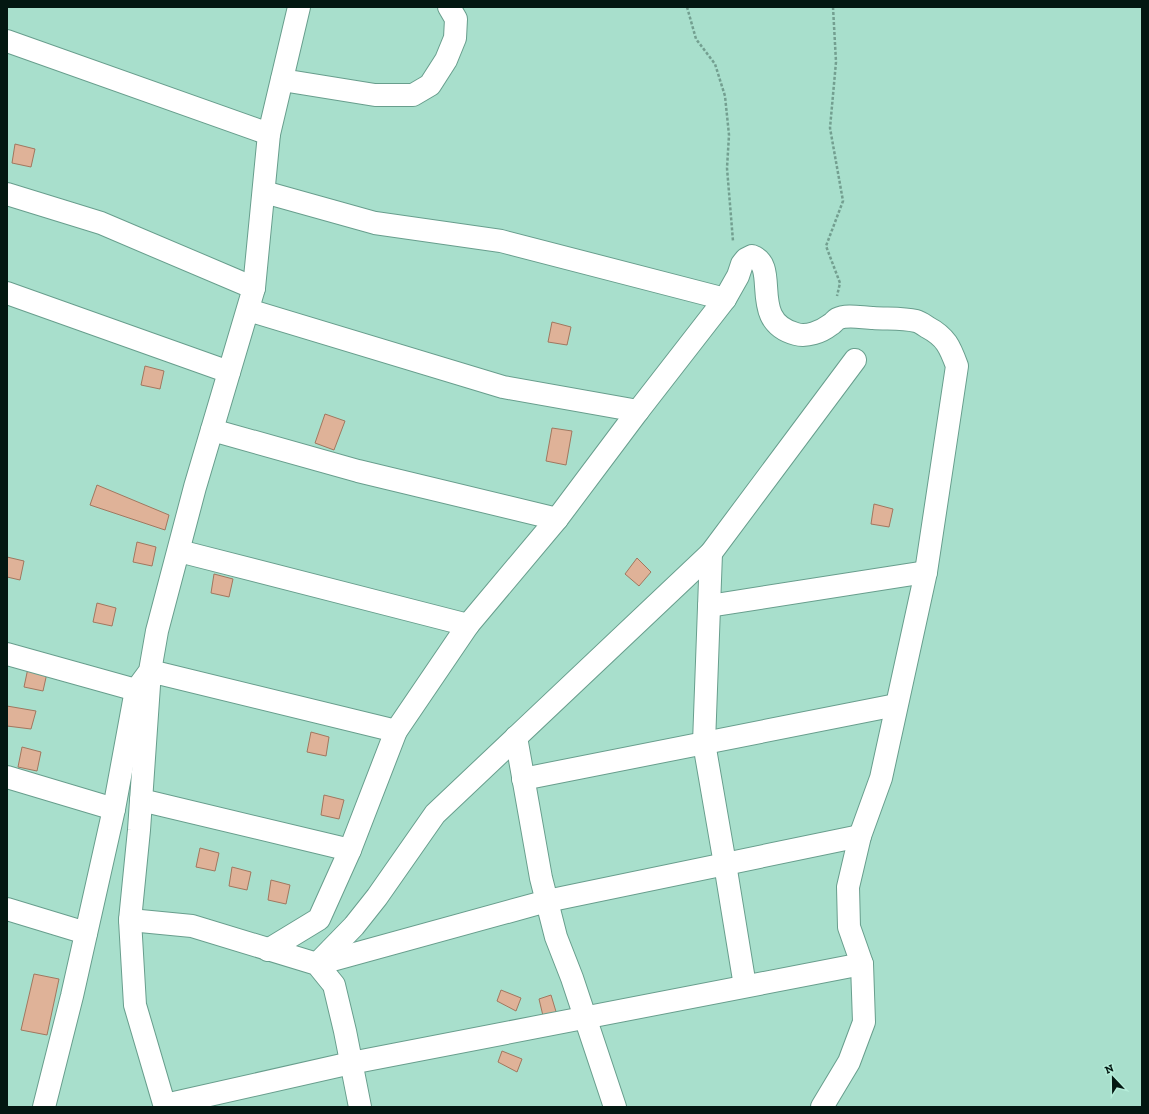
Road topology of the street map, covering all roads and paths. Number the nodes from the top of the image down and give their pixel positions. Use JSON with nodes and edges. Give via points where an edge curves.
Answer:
{"nodes":[{"id":1,"x":299,"y":7,"type":"edge"},
{"id":2,"x":449,"y":7,"type":"edge"},
{"id":3,"x":687,"y":7,"type":"edge"},
{"id":4,"x":833,"y":7,"type":"edge"},
{"id":5,"x":7,"y":41,"type":"edge"},
{"id":6,"x":282,"y":80,"type":"junction"},
{"id":7,"x":269,"y":134,"type":"junction"},
{"id":8,"x":264,"y":192,"type":"junction"},
{"id":9,"x":7,"y":194,"type":"edge"},
{"id":10,"x":752,"y":256,"type":"junction"},
{"id":11,"x":254,"y":288,"type":"junction"},
{"id":12,"x":7,"y":293,"type":"edge"},
{"id":13,"x":725,"y":299,"type":"junction"},
{"id":14,"x":248,"y":310,"type":"junction"},
{"id":15,"x":830,"y":325,"type":"junction"},
{"id":16,"x":855,"y":360,"type":"dead end"},
{"id":17,"x":229,"y":372,"type":"junction"},
{"id":18,"x":638,"y":411,"type":"junction"},
{"id":19,"x":212,"y":430,"type":"junction"},
{"id":20,"x":557,"y":520,"type":"junction"},
{"id":21,"x":179,"y":551,"type":"junction"},
{"id":22,"x":711,"y":553,"type":"junction"},
{"id":23,"x":926,"y":572,"type":"junction"},
{"id":24,"x":709,"y":606,"type":"junction"},
{"id":25,"x":468,"y":625,"type":"junction"},
{"id":26,"x":7,"y":654,"type":"edge"},
{"id":27,"x":150,"y":671,"type":"junction"},
{"id":28,"x":136,"y":690,"type":"junction"},
{"id":29,"x":896,"y":704,"type":"junction"},
{"id":30,"x":396,"y":731,"type":"junction"},
{"id":31,"x":516,"y":736,"type":"junction"},
{"id":32,"x":704,"y":743,"type":"junction"},
{"id":33,"x":7,"y":777,"type":"edge"},
{"id":34,"x":523,"y":779,"type":"junction"},
{"id":35,"x":141,"y":800,"type":"junction"},
{"id":36,"x":114,"y":809,"type":"junction"},
{"id":37,"x":860,"y":836,"type":"junction"},
{"id":38,"x":350,"y":850,"type":"junction"},
{"id":39,"x":725,"y":864,"type":"junction"},
{"id":40,"x":547,"y":901,"type":"junction"},
{"id":41,"x":7,"y":909,"type":"edge"},
{"id":42,"x":130,"y":920,"type":"junction"},
{"id":43,"x":86,"y":933,"type":"junction"},
{"id":44,"x":268,"y":950,"type":"junction"},
{"id":45,"x":317,"y":964,"type":"junction"},
{"id":46,"x":862,"y":964,"type":"junction"},
{"id":47,"x":745,"y":986,"type":"junction"},
{"id":48,"x":585,"y":1017,"type":"junction"},
{"id":49,"x":351,"y":1063,"type":"junction"},
{"id":50,"x":165,"y":1106,"type":"edge"},
{"id":51,"x":44,"y":1107,"type":"edge"},
{"id":52,"x":360,"y":1107,"type":"edge"},
{"id":53,"x":615,"y":1107,"type":"edge"},
{"id":54,"x":822,"y":1107,"type":"edge"}],
"edges":[{"from":1,"to":6,"type":"street"},
{"from":2,"to":6,"type":"street","via":[[456,19],[455,38],[446,60],[430,85],[413,95],[375,95]]},
{"from":3,"to":10,"type":"path","via":[[696,39],[715,64],[725,96],[733,242]]},
{"from":4,"to":15,"type":"path","via":[[836,62],[830,128],[842,201],[826,246],[840,282]]},
{"from":5,"to":7,"type":"street"},
{"from":6,"to":7,"type":"street"},
{"from":7,"to":8,"type":"street"},
{"from":8,"to":11,"type":"street"},
{"from":8,"to":13,"type":"street","via":[[375,224],[501,241]]},
{"from":9,"to":11,"type":"street","via":[[100,223]]},
{"from":10,"to":13,"type":"street","via":[[742,264]]},
{"from":10,"to":15,"type":"street","via":[[762,263],[772,319],[796,334],[809,334]]},
{"from":11,"to":14,"type":"street"},
{"from":12,"to":17,"type":"street"},
{"from":13,"to":18,"type":"street"},
{"from":14,"to":17,"type":"street"},
{"from":14,"to":18,"type":"street","via":[[503,387]]},
{"from":15,"to":23,"type":"street","via":[[837,319],[850,317],[917,321],[938,333],[950,347],[957,366]]},
{"from":16,"to":22,"type":"street"},
{"from":17,"to":19,"type":"street"},
{"from":18,"to":20,"type":"street"},
{"from":19,"to":20,"type":"street"},
{"from":19,"to":21,"type":"street"},
{"from":20,"to":25,"type":"street"},
{"from":21,"to":25,"type":"street"},
{"from":21,"to":27,"type":"street","via":[[157,630]]},
{"from":22,"to":24,"type":"street"},
{"from":22,"to":31,"type":"street"},
{"from":23,"to":24,"type":"street"},
{"from":23,"to":29,"type":"street"},
{"from":24,"to":32,"type":"street"},
{"from":25,"to":30,"type":"street"},
{"from":26,"to":28,"type":"street"},
{"from":27,"to":28,"type":"street"},
{"from":27,"to":30,"type":"street"},
{"from":27,"to":35,"type":"street"},
{"from":28,"to":36,"type":"street"},
{"from":29,"to":32,"type":"street"},
{"from":29,"to":37,"type":"street","via":[[880,778]]},
{"from":30,"to":38,"type":"street"},
{"from":31,"to":34,"type":"street"},
{"from":31,"to":45,"type":"street","via":[[435,814],[377,897],[354,926]]},
{"from":32,"to":34,"type":"street"},
{"from":32,"to":39,"type":"street"},
{"from":33,"to":36,"type":"street"},
{"from":34,"to":40,"type":"street"},
{"from":35,"to":38,"type":"street"},
{"from":35,"to":42,"type":"street"},
{"from":36,"to":43,"type":"street"},
{"from":37,"to":39,"type":"street"},
{"from":37,"to":46,"type":"street","via":[[848,887],[850,927]]},
{"from":38,"to":44,"type":"street","via":[[319,919]]},
{"from":39,"to":40,"type":"street"},
{"from":39,"to":47,"type":"street"},
{"from":40,"to":45,"type":"street"},
{"from":40,"to":48,"type":"street","via":[[556,937]]},
{"from":41,"to":43,"type":"street"},
{"from":42,"to":44,"type":"street","via":[[192,926]]},
{"from":42,"to":50,"type":"street","via":[[135,1005]]},
{"from":43,"to":51,"type":"street"},
{"from":44,"to":45,"type":"street"},
{"from":45,"to":49,"type":"street","via":[[334,986]]},
{"from":46,"to":47,"type":"street"},
{"from":46,"to":54,"type":"street","via":[[864,1022],[848,1062]]},
{"from":47,"to":48,"type":"street"},
{"from":48,"to":49,"type":"street"},
{"from":48,"to":53,"type":"street"},
{"from":49,"to":50,"type":"street"},
{"from":49,"to":52,"type":"street"}]}
